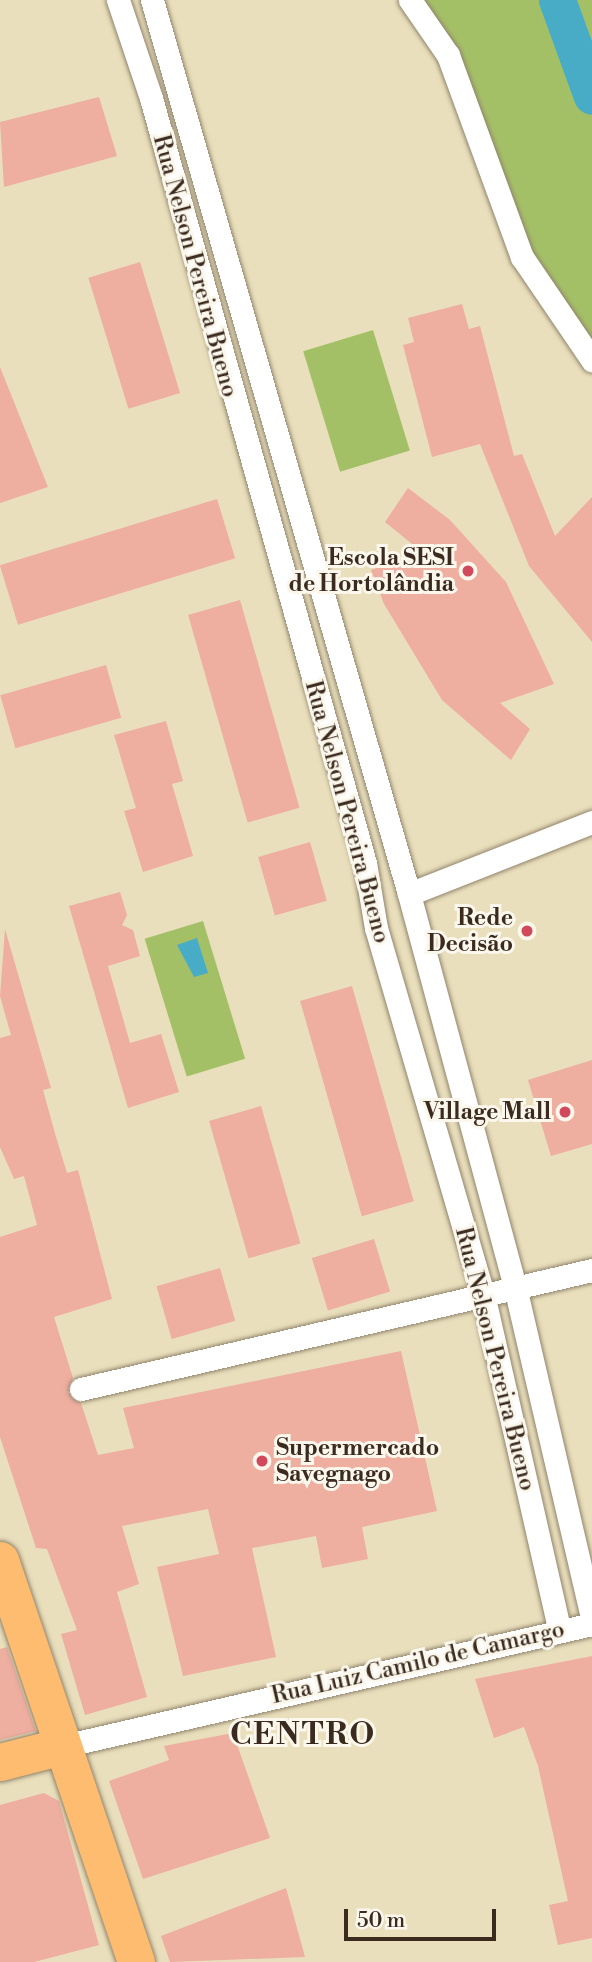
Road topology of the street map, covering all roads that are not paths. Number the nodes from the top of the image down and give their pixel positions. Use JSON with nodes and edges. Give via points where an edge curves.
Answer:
{"nodes":[{"id":1,"x":118,"y":0,"type":"edge"},
{"id":2,"x":152,"y":0,"type":"edge"},
{"id":3,"x":410,"y":0,"type":"edge"},
{"id":4,"x":592,"y":360,"type":"edge"},
{"id":5,"x":592,"y":822,"type":"edge"},
{"id":6,"x":409,"y":894,"type":"junction"},
{"id":7,"x":592,"y":1270,"type":"edge"},
{"id":8,"x":592,"y":1286,"type":"edge"},
{"id":9,"x":484,"y":1298,"type":"junction"},
{"id":10,"x":518,"y":1298,"type":"junction"},
{"id":11,"x":81,"y":1389,"type":"dead end"},
{"id":12,"x":0,"y":1560,"type":"edge"},
{"id":13,"x":592,"y":1617,"type":"edge"},
{"id":14,"x":592,"y":1624,"type":"edge"},
{"id":15,"x":559,"y":1629,"type":"junction"},
{"id":16,"x":59,"y":1747,"type":"junction"},
{"id":17,"x":0,"y":1762,"type":"edge"},
{"id":18,"x":136,"y":1962,"type":"edge"}],
"edges":[{"from":1,"to":9,"type":"street","name":"Rua Nelson Pereira Bueno","via":[[151,97],[365,863],[376,928]]},
{"from":2,"to":6,"type":"street","name":"Rua Nelson Pereira Bueno"},
{"from":3,"to":4,"type":"street","via":[[448,55],[522,257]]},
{"from":5,"to":6,"type":"street"},
{"from":6,"to":10,"type":"street","name":"Rua Nelson Pereira Bueno"},
{"from":7,"to":10,"type":"street"},
{"from":8,"to":10,"type":"street"},
{"from":9,"to":10,"type":"street"},
{"from":9,"to":11,"type":"street"},
{"from":9,"to":15,"type":"street","name":"Rua Nelson Pereira Bueno"},
{"from":10,"to":13,"type":"street","name":"Rua Nelson Pereira Bueno"},
{"from":12,"to":16,"type":"main road"},
{"from":14,"to":15,"type":"street","name":"Rua Luiz Camilo de Camargo"},
{"from":15,"to":16,"type":"street","name":"Rua Luiz Camilo de Camargo"},
{"from":16,"to":17,"type":"main road","name":"Rua Luiz Camilo de Camargo"},
{"from":16,"to":18,"type":"main road"}]}
